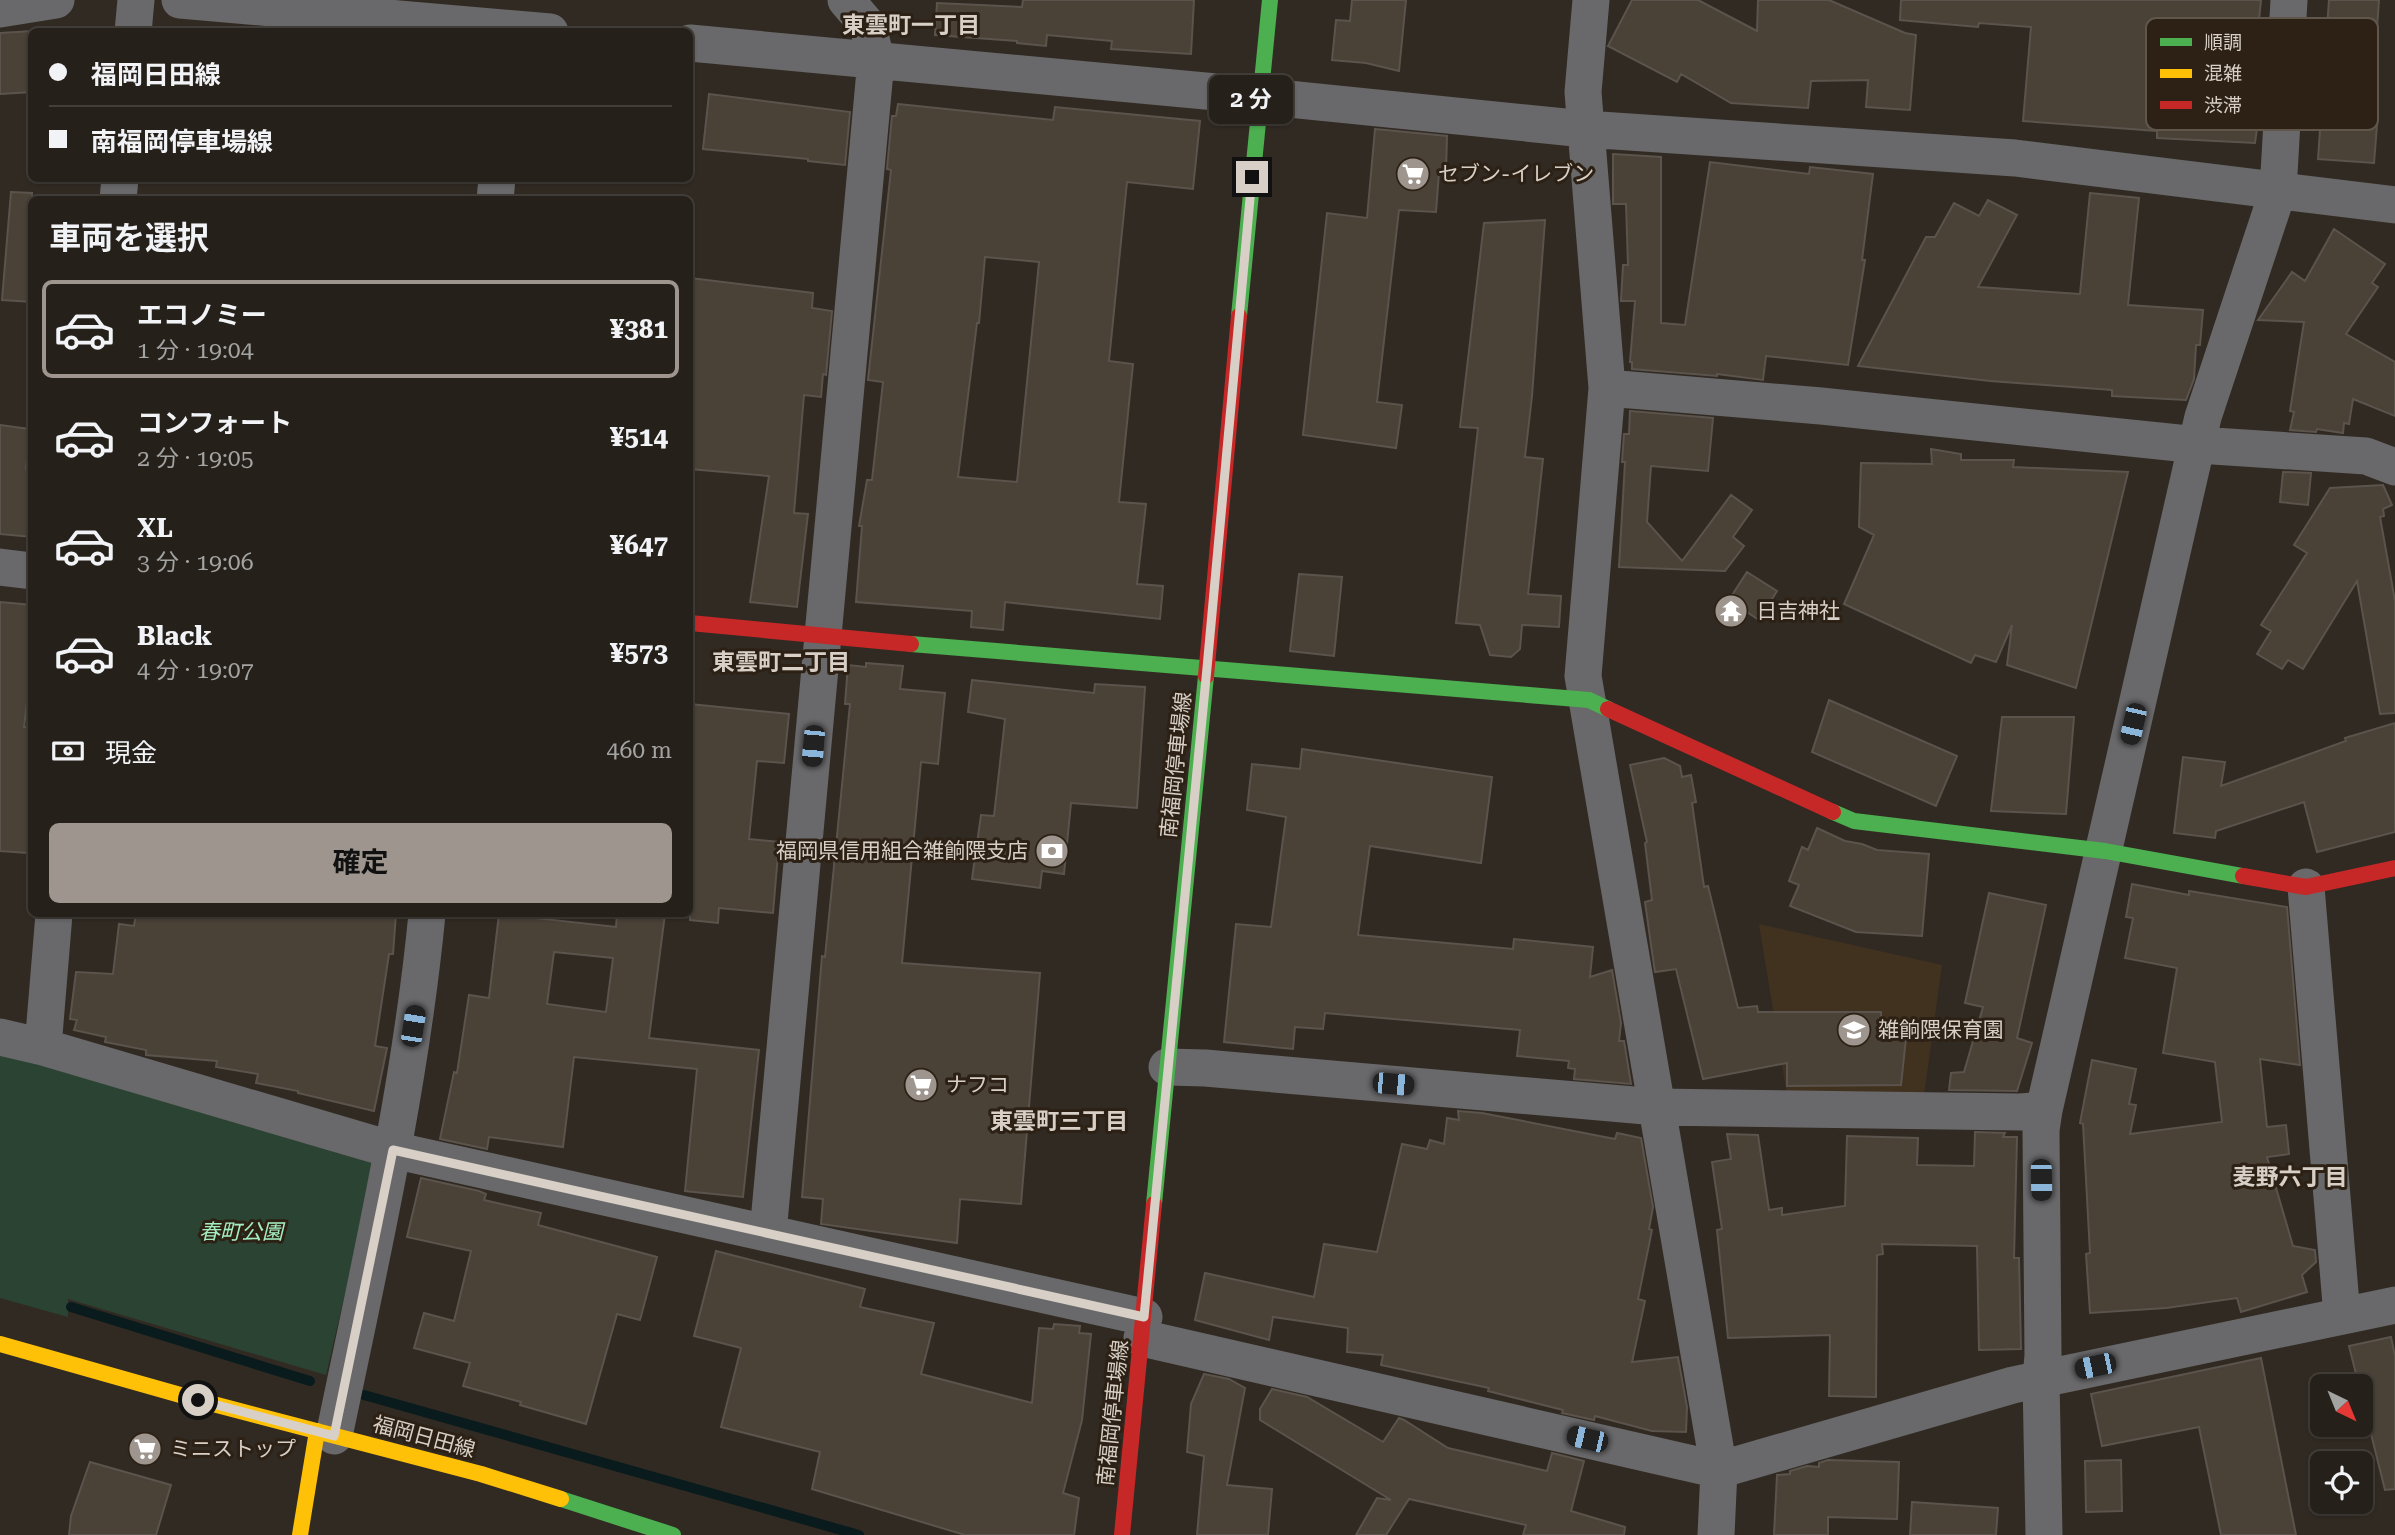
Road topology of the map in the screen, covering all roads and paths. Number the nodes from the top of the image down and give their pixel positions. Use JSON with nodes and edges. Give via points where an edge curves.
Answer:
{"nodes":[{"id":1,"x":56,"y":0,"type":"edge"},
{"id":2,"x":136,"y":0,"type":"edge"},
{"id":3,"x":180,"y":0,"type":"edge"},
{"id":4,"x":846,"y":0,"type":"edge"},
{"id":5,"x":1270,"y":0,"type":"edge"},
{"id":6,"x":1591,"y":0,"type":"edge"},
{"id":7,"x":2289,"y":0,"type":"edge"},
{"id":8,"x":0,"y":9,"type":"edge"},
{"id":9,"x":2288,"y":18,"type":"edge"},
{"id":10,"x":512,"y":20,"type":"edge"},
{"id":11,"x":134,"y":28,"type":"edge"},
{"id":12,"x":537,"y":28,"type":"edge"},
{"id":13,"x":693,"y":43,"type":"edge"},
{"id":14,"x":876,"y":60,"type":"junction"},
{"id":15,"x":1259,"y":96,"type":"junction"},
{"id":16,"x":1585,"y":129,"type":"junction"},
{"id":17,"x":2282,"y":130,"type":"edge"},
{"id":18,"x":2278,"y":191,"type":"junction"},
{"id":19,"x":2395,"y":205,"type":"edge"},
{"id":20,"x":1607,"y":388,"type":"junction"},
{"id":21,"x":2198,"y":445,"type":"junction"},
{"id":22,"x":2395,"y":467,"type":"edge"},
{"id":23,"x":0,"y":567,"type":"edge"},
{"id":24,"x":28,"y":570,"type":"edge"},
{"id":25,"x":693,"y":624,"type":"edge"},
{"id":26,"x":823,"y":637,"type":"junction"},
{"id":27,"x":1207,"y":668,"type":"junction"},
{"id":28,"x":1589,"y":701,"type":"junction"},
{"id":29,"x":2105,"y":851,"type":"junction"},
{"id":30,"x":2395,"y":869,"type":"edge"},
{"id":31,"x":2306,"y":887,"type":"junction"},
{"id":32,"x":54,"y":917,"type":"edge"},
{"id":33,"x":427,"y":917,"type":"edge"},
{"id":34,"x":0,"y":1037,"type":"edge"},
{"id":35,"x":43,"y":1047,"type":"junction"},
{"id":36,"x":1167,"y":1067,"type":"junction"},
{"id":37,"x":1657,"y":1107,"type":"junction"},
{"id":38,"x":2044,"y":1110,"type":"junction"},
{"id":39,"x":393,"y":1150,"type":"junction"},
{"id":40,"x":768,"y":1233,"type":"junction"},
{"id":41,"x":2395,"y":1305,"type":"edge"},
{"id":42,"x":2342,"y":1316,"type":"junction"},
{"id":43,"x":1143,"y":1327,"type":"junction"},
{"id":44,"x":0,"y":1344,"type":"edge"},
{"id":45,"x":2041,"y":1379,"type":"junction"},
{"id":46,"x":326,"y":1434,"type":"junction"},
{"id":47,"x":1719,"y":1470,"type":"junction"},
{"id":48,"x":300,"y":1535,"type":"edge"},
{"id":49,"x":673,"y":1535,"type":"edge"},
{"id":50,"x":1122,"y":1535,"type":"edge"},
{"id":51,"x":1716,"y":1535,"type":"edge"},
{"id":52,"x":2044,"y":1535,"type":"edge"}],
"edges":[{"from":1,"to":8,"type":"street"},
{"from":2,"to":11,"type":"street"},
{"from":3,"to":10,"type":"street"},
{"from":4,"to":14,"type":"street","via":[[868,26]]},
{"from":5,"to":15,"type":"main road","name":"南福岡停車場線"},
{"from":6,"to":16,"type":"street","via":[[1583,92]]},
{"from":7,"to":9,"type":"street"},
{"from":10,"to":12,"type":"street"},
{"from":13,"to":14,"type":"street"},
{"from":14,"to":15,"type":"street"},
{"from":14,"to":26,"type":"street"},
{"from":15,"to":16,"type":"street"},
{"from":15,"to":27,"type":"main road","name":"南福岡停車場線"},
{"from":16,"to":18,"type":"street","via":[[2015,158]]},
{"from":16,"to":20,"type":"street"},
{"from":17,"to":18,"type":"street"},
{"from":18,"to":19,"type":"street"},
{"from":18,"to":21,"type":"street","via":[[2203,417]]},
{"from":20,"to":21,"type":"street"},
{"from":20,"to":28,"type":"street","via":[[1583,676]]},
{"from":21,"to":22,"type":"street","via":[[2367,456]]},
{"from":21,"to":29,"type":"street"},
{"from":23,"to":24,"type":"street"},
{"from":25,"to":26,"type":"main road"},
{"from":26,"to":27,"type":"main road"},
{"from":26,"to":40,"type":"street"},
{"from":27,"to":28,"type":"main road"},
{"from":27,"to":36,"type":"main road","name":"南福岡停車場線"},
{"from":28,"to":29,"type":"main road","via":[[1854,821]]},
{"from":28,"to":37,"type":"street"},
{"from":29,"to":31,"type":"main road"},
{"from":29,"to":38,"type":"street"},
{"from":30,"to":31,"type":"main road"},
{"from":31,"to":42,"type":"street"},
{"from":32,"to":35,"type":"street"},
{"from":33,"to":39,"type":"street"},
{"from":34,"to":35,"type":"street"},
{"from":35,"to":39,"type":"street"},
{"from":36,"to":37,"type":"street"},
{"from":36,"to":43,"type":"main road","name":"南福岡停車場線"},
{"from":37,"to":38,"type":"street"},
{"from":37,"to":47,"type":"street"},
{"from":38,"to":45,"type":"street"},
{"from":39,"to":40,"type":"street"},
{"from":39,"to":46,"type":"street"},
{"from":40,"to":43,"type":"street"},
{"from":41,"to":42,"type":"street"},
{"from":42,"to":45,"type":"street"},
{"from":43,"to":47,"type":"street"},
{"from":43,"to":50,"type":"main road","name":"南福岡停車場線"},
{"from":44,"to":46,"type":"main road","name":"福岡日田線"},
{"from":45,"to":47,"type":"street"},
{"from":45,"to":52,"type":"street"},
{"from":46,"to":48,"type":"main road"},
{"from":46,"to":49,"type":"main road","name":"福岡日田線","via":[[481,1474]]},
{"from":47,"to":51,"type":"street"}]}
